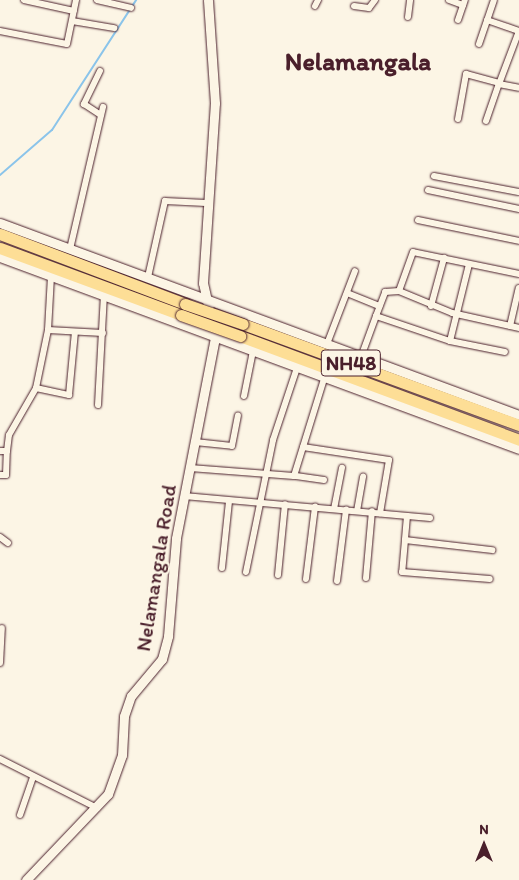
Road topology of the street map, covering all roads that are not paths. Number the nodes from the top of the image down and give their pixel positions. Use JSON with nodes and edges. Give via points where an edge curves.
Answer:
{"nodes":[{"id":1,"x":24,"y":0,"type":"edge"},
{"id":2,"x":76,"y":0,"type":"edge"},
{"id":3,"x":97,"y":0,"type":"edge"},
{"id":4,"x":208,"y":0,"type":"edge"},
{"id":5,"x":375,"y":0,"type":"edge"},
{"id":6,"x":410,"y":0,"type":"edge"},
{"id":7,"x":449,"y":0,"type":"edge"},
{"id":8,"x":494,"y":0,"type":"edge"},
{"id":9,"x":43,"y":2,"type":"edge"},
{"id":10,"x":464,"y":2,"type":"edge"},
{"id":11,"x":354,"y":6,"type":"dead end"},
{"id":12,"x":131,"y":8,"type":"dead end"},
{"id":13,"x":74,"y":11,"type":"junction"},
{"id":14,"x":408,"y":17,"type":"dead end"},
{"id":15,"x":458,"y":20,"type":"dead end"},
{"id":16,"x":487,"y":20,"type":"junction"},
{"id":17,"x":72,"y":21,"type":"junction"},
{"id":18,"x":114,"y":28,"type":"dead end"},
{"id":19,"x":0,"y":31,"type":"edge"},
{"id":20,"x":519,"y":31,"type":"edge"},
{"id":21,"x":479,"y":44,"type":"dead end"},
{"id":22,"x":100,"y":71,"type":"dead end"},
{"id":23,"x":499,"y":84,"type":"junction"},
{"id":24,"x":519,"y":88,"type":"edge"},
{"id":25,"x":103,"y":107,"type":"dead end"},
{"id":26,"x":101,"y":115,"type":"junction"},
{"id":27,"x":458,"y":119,"type":"dead end"},
{"id":28,"x":486,"y":121,"type":"dead end"},
{"id":29,"x":434,"y":176,"type":"dead end"},
{"id":30,"x":428,"y":190,"type":"dead end"},
{"id":31,"x":519,"y":192,"type":"edge"},
{"id":32,"x":206,"y":203,"type":"junction"},
{"id":33,"x":519,"y":209,"type":"edge"},
{"id":34,"x":418,"y":220,"type":"dead end"},
{"id":35,"x":0,"y":223,"type":"edge"},
{"id":36,"x":0,"y":234,"type":"edge"},
{"id":37,"x":519,"y":241,"type":"edge"},
{"id":38,"x":0,"y":248,"type":"edge"},
{"id":39,"x":70,"y":248,"type":"junction"},
{"id":40,"x":0,"y":257,"type":"edge"},
{"id":41,"x":444,"y":258,"type":"junction"},
{"id":42,"x":469,"y":264,"type":"junction"},
{"id":43,"x":355,"y":271,"type":"dead end"},
{"id":44,"x":519,"y":274,"type":"edge"},
{"id":45,"x":51,"y":276,"type":"junction"},
{"id":46,"x":148,"y":277,"type":"junction"},
{"id":47,"x":519,"y":288,"type":"edge"},
{"id":48,"x":399,"y":291,"type":"junction"},
{"id":49,"x":347,"y":294,"type":"junction"},
{"id":50,"x":104,"y":295,"type":"junction"},
{"id":51,"x":205,"y":298,"type":"junction"},
{"id":52,"x":380,"y":306,"type":"junction"},
{"id":53,"x":431,"y":306,"type":"junction"},
{"id":54,"x":458,"y":314,"type":"junction"},
{"id":55,"x":376,"y":316,"type":"junction"},
{"id":56,"x":510,"y":326,"type":"junction"},
{"id":57,"x":519,"y":328,"type":"edge"},
{"id":58,"x":48,"y":330,"type":"junction"},
{"id":59,"x":76,"y":332,"type":"junction"},
{"id":60,"x":103,"y":333,"type":"junction"},
{"id":61,"x":215,"y":337,"type":"junction"},
{"id":62,"x":450,"y":341,"type":"junction"},
{"id":63,"x":327,"y":344,"type":"junction"},
{"id":64,"x":253,"y":351,"type":"junction"},
{"id":65,"x":505,"y":352,"type":"dead end"},
{"id":66,"x":361,"y":356,"type":"junction"},
{"id":67,"x":298,"y":365,"type":"junction"},
{"id":68,"x":325,"y":376,"type":"junction"},
{"id":69,"x":36,"y":388,"type":"junction"},
{"id":70,"x":244,"y":396,"type":"dead end"},
{"id":71,"x":98,"y":405,"type":"dead end"},
{"id":72,"x":519,"y":415,"type":"edge"},
{"id":73,"x":238,"y":416,"type":"dead end"},
{"id":74,"x":519,"y":425,"type":"edge"},
{"id":75,"x":519,"y":440,"type":"edge"},
{"id":76,"x":195,"y":442,"type":"junction"},
{"id":77,"x":303,"y":447,"type":"junction"},
{"id":78,"x":519,"y":449,"type":"edge"},
{"id":79,"x":3,"y":451,"type":"edge"},
{"id":80,"x":190,"y":468,"type":"junction"},
{"id":81,"x":342,"y":468,"type":"dead end"},
{"id":82,"x":266,"y":474,"type":"junction"},
{"id":83,"x":0,"y":475,"type":"edge"},
{"id":84,"x":294,"y":476,"type":"junction"},
{"id":85,"x":363,"y":478,"type":"dead end"},
{"id":86,"x":324,"y":480,"type":"dead end"},
{"id":87,"x":184,"y":496,"type":"junction"},
{"id":88,"x":229,"y":502,"type":"junction"},
{"id":89,"x":259,"y":503,"type":"junction"},
{"id":90,"x":285,"y":504,"type":"junction"},
{"id":91,"x":315,"y":507,"type":"junction"},
{"id":92,"x":334,"y":509,"type":"junction"},
{"id":93,"x":346,"y":510,"type":"junction"},
{"id":94,"x":357,"y":511,"type":"junction"},
{"id":95,"x":372,"y":511,"type":"junction"},
{"id":96,"x":380,"y":513,"type":"junction"},
{"id":97,"x":407,"y":516,"type":"junction"},
{"id":98,"x":430,"y":518,"type":"dead end"},
{"id":99,"x":0,"y":537,"type":"edge"},
{"id":100,"x":405,"y":540,"type":"junction"},
{"id":101,"x":8,"y":543,"type":"dead end"},
{"id":102,"x":492,"y":550,"type":"dead end"},
{"id":103,"x":222,"y":568,"type":"dead end"},
{"id":104,"x":246,"y":572,"type":"dead end"},
{"id":105,"x":278,"y":575,"type":"dead end"},
{"id":106,"x":366,"y":578,"type":"dead end"},
{"id":107,"x":306,"y":579,"type":"dead end"},
{"id":108,"x":490,"y":579,"type":"dead end"},
{"id":109,"x":337,"y":581,"type":"dead end"},
{"id":110,"x":2,"y":628,"type":"dead end"},
{"id":111,"x":0,"y":663,"type":"edge"},
{"id":112,"x":0,"y":759,"type":"edge"},
{"id":113,"x":34,"y":778,"type":"junction"},
{"id":114,"x":97,"y":808,"type":"junction"},
{"id":115,"x":20,"y":815,"type":"dead end"},
{"id":116,"x":26,"y":880,"type":"edge"}],
"edges":[{"from":1,"to":9,"type":"street"},
{"from":2,"to":13,"type":"street"},
{"from":3,"to":12,"type":"street"},
{"from":4,"to":32,"type":"street","via":[[215,103]]},
{"from":5,"to":11,"type":"street","via":[[368,8]]},
{"from":6,"to":14,"type":"street"},
{"from":7,"to":10,"type":"street"},
{"from":8,"to":16,"type":"street"},
{"from":9,"to":13,"type":"street"},
{"from":10,"to":15,"type":"street"},
{"from":13,"to":17,"type":"street"},
{"from":16,"to":20,"type":"street"},
{"from":16,"to":21,"type":"street"},
{"from":17,"to":18,"type":"street"},
{"from":17,"to":19,"type":"street","via":[[67,44]]},
{"from":20,"to":23,"type":"street"},
{"from":22,"to":26,"type":"street","via":[[84,104]]},
{"from":23,"to":24,"type":"street"},
{"from":23,"to":27,"type":"street","via":[[466,74]]},
{"from":23,"to":28,"type":"street"},
{"from":25,"to":26,"type":"street"},
{"from":26,"to":39,"type":"street"},
{"from":29,"to":31,"type":"street"},
{"from":30,"to":33,"type":"street"},
{"from":32,"to":46,"type":"street","via":[[165,202]]},
{"from":32,"to":51,"type":"street"},
{"from":34,"to":37,"type":"street"},
{"from":35,"to":39,"type":"street"},
{"from":36,"to":74,"type":"highway","number":"NH48","bridge":true},
{"from":38,"to":75,"type":"highway","number":"NH48","bridge":true},
{"from":39,"to":46,"type":"street"},
{"from":40,"to":45,"type":"street"},
{"from":41,"to":42,"type":"street"},
{"from":41,"to":48,"type":"street","via":[[413,252]]},
{"from":41,"to":53,"type":"street"},
{"from":42,"to":44,"type":"street"},
{"from":42,"to":54,"type":"street"},
{"from":43,"to":49,"type":"street"},
{"from":45,"to":50,"type":"street"},
{"from":45,"to":58,"type":"street"},
{"from":46,"to":51,"type":"street"},
{"from":47,"to":56,"type":"street"},
{"from":48,"to":52,"type":"street","via":[[385,292]]},
{"from":48,"to":53,"type":"street"},
{"from":49,"to":52,"type":"street"},
{"from":49,"to":63,"type":"street"},
{"from":50,"to":60,"type":"street"},
{"from":50,"to":61,"type":"street"},
{"from":51,"to":61,"type":"street"},
{"from":51,"to":63,"type":"street"},
{"from":52,"to":55,"type":"street"},
{"from":53,"to":54,"type":"street"},
{"from":54,"to":56,"type":"street"},
{"from":54,"to":62,"type":"street"},
{"from":55,"to":62,"type":"street"},
{"from":55,"to":66,"type":"street"},
{"from":56,"to":57,"type":"street"},
{"from":58,"to":59,"type":"street"},
{"from":58,"to":69,"type":"street"},
{"from":59,"to":60,"type":"street"},
{"from":59,"to":69,"type":"street","via":[[69,395]]},
{"from":60,"to":71,"type":"street"},
{"from":61,"to":64,"type":"street"},
{"from":61,"to":76,"type":"street","name":"Nelamangala Road"},
{"from":62,"to":65,"type":"street"},
{"from":63,"to":66,"type":"street"},
{"from":64,"to":67,"type":"street"},
{"from":64,"to":70,"type":"street"},
{"from":66,"to":72,"type":"street"},
{"from":67,"to":68,"type":"street"},
{"from":67,"to":82,"type":"street"},
{"from":68,"to":77,"type":"street"},
{"from":68,"to":78,"type":"street"},
{"from":69,"to":79,"type":"street"},
{"from":73,"to":76,"type":"street","via":[[232,446]]},
{"from":76,"to":80,"type":"street","name":"Nelamangala Road"},
{"from":77,"to":84,"type":"street"},
{"from":77,"to":96,"type":"street","via":[[389,460]]},
{"from":79,"to":83,"type":"street","via":[[6,475]]},
{"from":80,"to":82,"type":"street"},
{"from":80,"to":87,"type":"street","name":"Nelamangala Road"},
{"from":81,"to":92,"type":"street"},
{"from":82,"to":84,"type":"street"},
{"from":82,"to":89,"type":"street"},
{"from":84,"to":86,"type":"street"},
{"from":85,"to":94,"type":"street"},
{"from":87,"to":88,"type":"street"},
{"from":87,"to":114,"type":"street","name":"Nelamangala Road","via":[[162,659],[131,696],[124,716],[122,755],[108,794]]},
{"from":88,"to":89,"type":"street"},
{"from":88,"to":103,"type":"street"},
{"from":89,"to":90,"type":"street"},
{"from":89,"to":104,"type":"street"},
{"from":90,"to":91,"type":"street"},
{"from":90,"to":105,"type":"street"},
{"from":91,"to":92,"type":"street"},
{"from":91,"to":107,"type":"street"},
{"from":92,"to":93,"type":"street"},
{"from":93,"to":94,"type":"street"},
{"from":93,"to":109,"type":"street"},
{"from":94,"to":95,"type":"street"},
{"from":95,"to":96,"type":"street"},
{"from":95,"to":106,"type":"street"},
{"from":96,"to":97,"type":"street"},
{"from":97,"to":98,"type":"street"},
{"from":97,"to":100,"type":"street"},
{"from":99,"to":101,"type":"street"},
{"from":100,"to":102,"type":"street"},
{"from":100,"to":108,"type":"street","via":[[402,572]]},
{"from":110,"to":111,"type":"street"},
{"from":112,"to":113,"type":"street"},
{"from":113,"to":114,"type":"street"},
{"from":113,"to":115,"type":"street"},
{"from":114,"to":116,"type":"street","name":"Nelamangala Road"}]}
